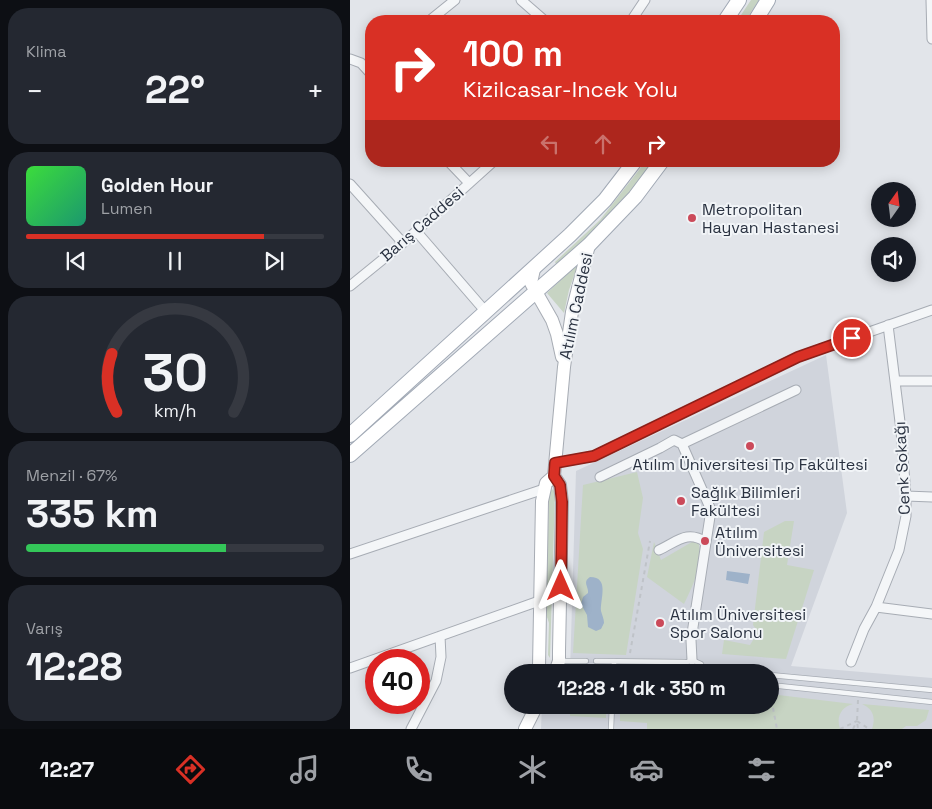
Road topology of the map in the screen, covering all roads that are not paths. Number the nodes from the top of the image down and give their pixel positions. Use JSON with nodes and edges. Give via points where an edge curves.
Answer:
{"nodes":[{"id":1,"x":455,"y":0,"type":"edge"},
{"id":2,"x":521,"y":0,"type":"edge"},
{"id":3,"x":644,"y":0,"type":"edge"},
{"id":4,"x":739,"y":0,"type":"edge"},
{"id":5,"x":768,"y":0,"type":"edge"},
{"id":6,"x":931,"y":0,"type":"edge"},
{"id":7,"x":439,"y":15,"type":"edge"},
{"id":8,"x":538,"y":15,"type":"edge"},
{"id":9,"x":635,"y":15,"type":"edge"},
{"id":10,"x":729,"y":15,"type":"edge"},
{"id":11,"x":759,"y":15,"type":"edge"},
{"id":12,"x":932,"y":39,"type":"edge"},
{"id":13,"x":350,"y":59,"type":"edge"},
{"id":14,"x":365,"y":66,"type":"edge"},
{"id":15,"x":453,"y":167,"type":"edge"},
{"id":16,"x":487,"y":167,"type":"edge"},
{"id":17,"x":630,"y":167,"type":"edge"},
{"id":18,"x":658,"y":167,"type":"edge"},
{"id":19,"x":350,"y":184,"type":"edge"},
{"id":20,"x":469,"y":184,"type":"junction"},
{"id":21,"x":416,"y":231,"type":"junction"},
{"id":22,"x":402,"y":242,"type":"junction"},
{"id":23,"x":589,"y":245,"type":"junction"},
{"id":24,"x":534,"y":269,"type":"junction"},
{"id":25,"x":350,"y":286,"type":"edge"},
{"id":26,"x":536,"y":293,"type":"junction"},
{"id":27,"x":932,"y":310,"type":"edge"},
{"id":28,"x":486,"y":312,"type":"junction"},
{"id":29,"x":888,"y":325,"type":"junction"},
{"id":30,"x":564,"y":367,"type":"junction"},
{"id":31,"x":895,"y":381,"type":"junction"},
{"id":32,"x":932,"y":381,"type":"edge"},
{"id":33,"x":796,"y":390,"type":"dead end"},
{"id":34,"x":350,"y":435,"type":"edge"},
{"id":35,"x":682,"y":444,"type":"junction"},
{"id":36,"x":350,"y":455,"type":"edge"},
{"id":37,"x":555,"y":463,"type":"junction"},
{"id":38,"x":554,"y":476,"type":"junction"},
{"id":39,"x":600,"y":477,"type":"dead end"},
{"id":40,"x":544,"y":489,"type":"junction"},
{"id":41,"x":906,"y":496,"type":"junction"},
{"id":42,"x":932,"y":497,"type":"edge"},
{"id":43,"x":706,"y":542,"type":"junction"},
{"id":44,"x":659,"y":550,"type":"dead end"},
{"id":45,"x":350,"y":554,"type":"edge"},
{"id":46,"x":539,"y":601,"type":"junction"},
{"id":47,"x":876,"y":607,"type":"junction"},
{"id":48,"x":932,"y":614,"type":"edge"},
{"id":49,"x":440,"y":636,"type":"junction"},
{"id":50,"x":586,"y":661,"type":"dead end"},
{"id":51,"x":596,"y":661,"type":"dead end"},
{"id":52,"x":614,"y":661,"type":"joint"},
{"id":53,"x":689,"y":661,"type":"junction"},
{"id":54,"x":851,"y":662,"type":"dead end"},
{"id":55,"x":539,"y":664,"type":"edge"},
{"id":56,"x":557,"y":664,"type":"edge"},
{"id":57,"x":575,"y":664,"type":"edge"},
{"id":58,"x":685,"y":664,"type":"edge"},
{"id":59,"x":700,"y":664,"type":"edge"},
{"id":60,"x":350,"y":668,"type":"edge"},
{"id":61,"x":779,"y":676,"type":"edge"},
{"id":62,"x":779,"y":685,"type":"edge"},
{"id":63,"x":932,"y":690,"type":"edge"},
{"id":64,"x":932,"y":702,"type":"edge"},
{"id":65,"x":532,"y":714,"type":"edge"},
{"id":66,"x":535,"y":714,"type":"edge"},
{"id":67,"x":612,"y":714,"type":"edge"},
{"id":68,"x":411,"y":729,"type":"edge"},
{"id":69,"x":525,"y":729,"type":"edge"},
{"id":70,"x":534,"y":729,"type":"edge"},
{"id":71,"x":611,"y":729,"type":"edge"}],
"edges":[{"from":1,"to":7,"type":"street"},
{"from":2,"to":8,"type":"street"},
{"from":3,"to":9,"type":"street"},
{"from":4,"to":10,"type":"main road"},
{"from":5,"to":11,"type":"main road"},
{"from":6,"to":12,"type":"street"},
{"from":13,"to":14,"type":"street"},
{"from":15,"to":20,"type":"street"},
{"from":16,"to":20,"type":"street","name":"Barış Caddesi"},
{"from":17,"to":24,"type":"main road","via":[[605,200]]},
{"from":18,"to":23,"type":"main road","via":[[635,198]]},
{"from":19,"to":22,"type":"street"},
{"from":20,"to":21,"type":"street","name":"Barış Caddesi"},
{"from":21,"to":22,"type":"street","name":"Barış Caddesi"},
{"from":21,"to":28,"type":"street"},
{"from":22,"to":25,"type":"street","name":"Barış Caddesi"},
{"from":23,"to":26,"type":"main road"},
{"from":23,"to":30,"type":"street","name":"Atılım Caddesi","via":[[572,312]]},
{"from":24,"to":26,"type":"street","name":"Atılım Caddesi","via":[[531,283]]},
{"from":24,"to":28,"type":"main road"},
{"from":26,"to":30,"type":"street","name":"Atılım Caddesi","via":[[552,320]]},
{"from":26,"to":36,"type":"main road"},
{"from":27,"to":29,"type":"street"},
{"from":28,"to":34,"type":"main road"},
{"from":29,"to":31,"type":"street","name":"Cenk Sokağı"},
{"from":29,"to":37,"type":"street","via":[[798,357],[594,456]]},
{"from":30,"to":37,"type":"street","name":"Atılım Caddesi"},
{"from":31,"to":32,"type":"street"},
{"from":31,"to":41,"type":"street","name":"Cenk Sokağı"},
{"from":33,"to":35,"type":"street"},
{"from":35,"to":39,"type":"street","via":[[674,440]]},
{"from":35,"to":43,"type":"street","via":[[711,510]]},
{"from":37,"to":38,"type":"street","name":"Atılım Caddesi"},
{"from":38,"to":40,"type":"street"},
{"from":38,"to":56,"type":"street","via":[[560,485],[562,502]]},
{"from":40,"to":45,"type":"street"},
{"from":40,"to":46,"type":"street"},
{"from":41,"to":42,"type":"street"},
{"from":41,"to":47,"type":"street","name":"Cenk Sokağı","via":[[906,516],[899,550]]},
{"from":43,"to":44,"type":"street","via":[[690,535]]},
{"from":43,"to":53,"type":"street"},
{"from":46,"to":49,"type":"street"},
{"from":46,"to":55,"type":"street"},
{"from":47,"to":48,"type":"street"},
{"from":47,"to":54,"type":"street","name":"Cenk Sokağı"},
{"from":49,"to":60,"type":"street"},
{"from":49,"to":68,"type":"street","via":[[441,657],[436,681]]},
{"from":50,"to":57,"type":"lane"},
{"from":51,"to":52,"type":"lane"},
{"from":52,"to":53,"type":"lane"},
{"from":53,"to":58,"type":"lane"},
{"from":53,"to":59,"type":"lane"},
{"from":61,"to":63,"type":"lane"},
{"from":62,"to":64,"type":"lane"},
{"from":65,"to":69,"type":"street"},
{"from":66,"to":70,"type":"street"},
{"from":67,"to":71,"type":"lane"}]}
